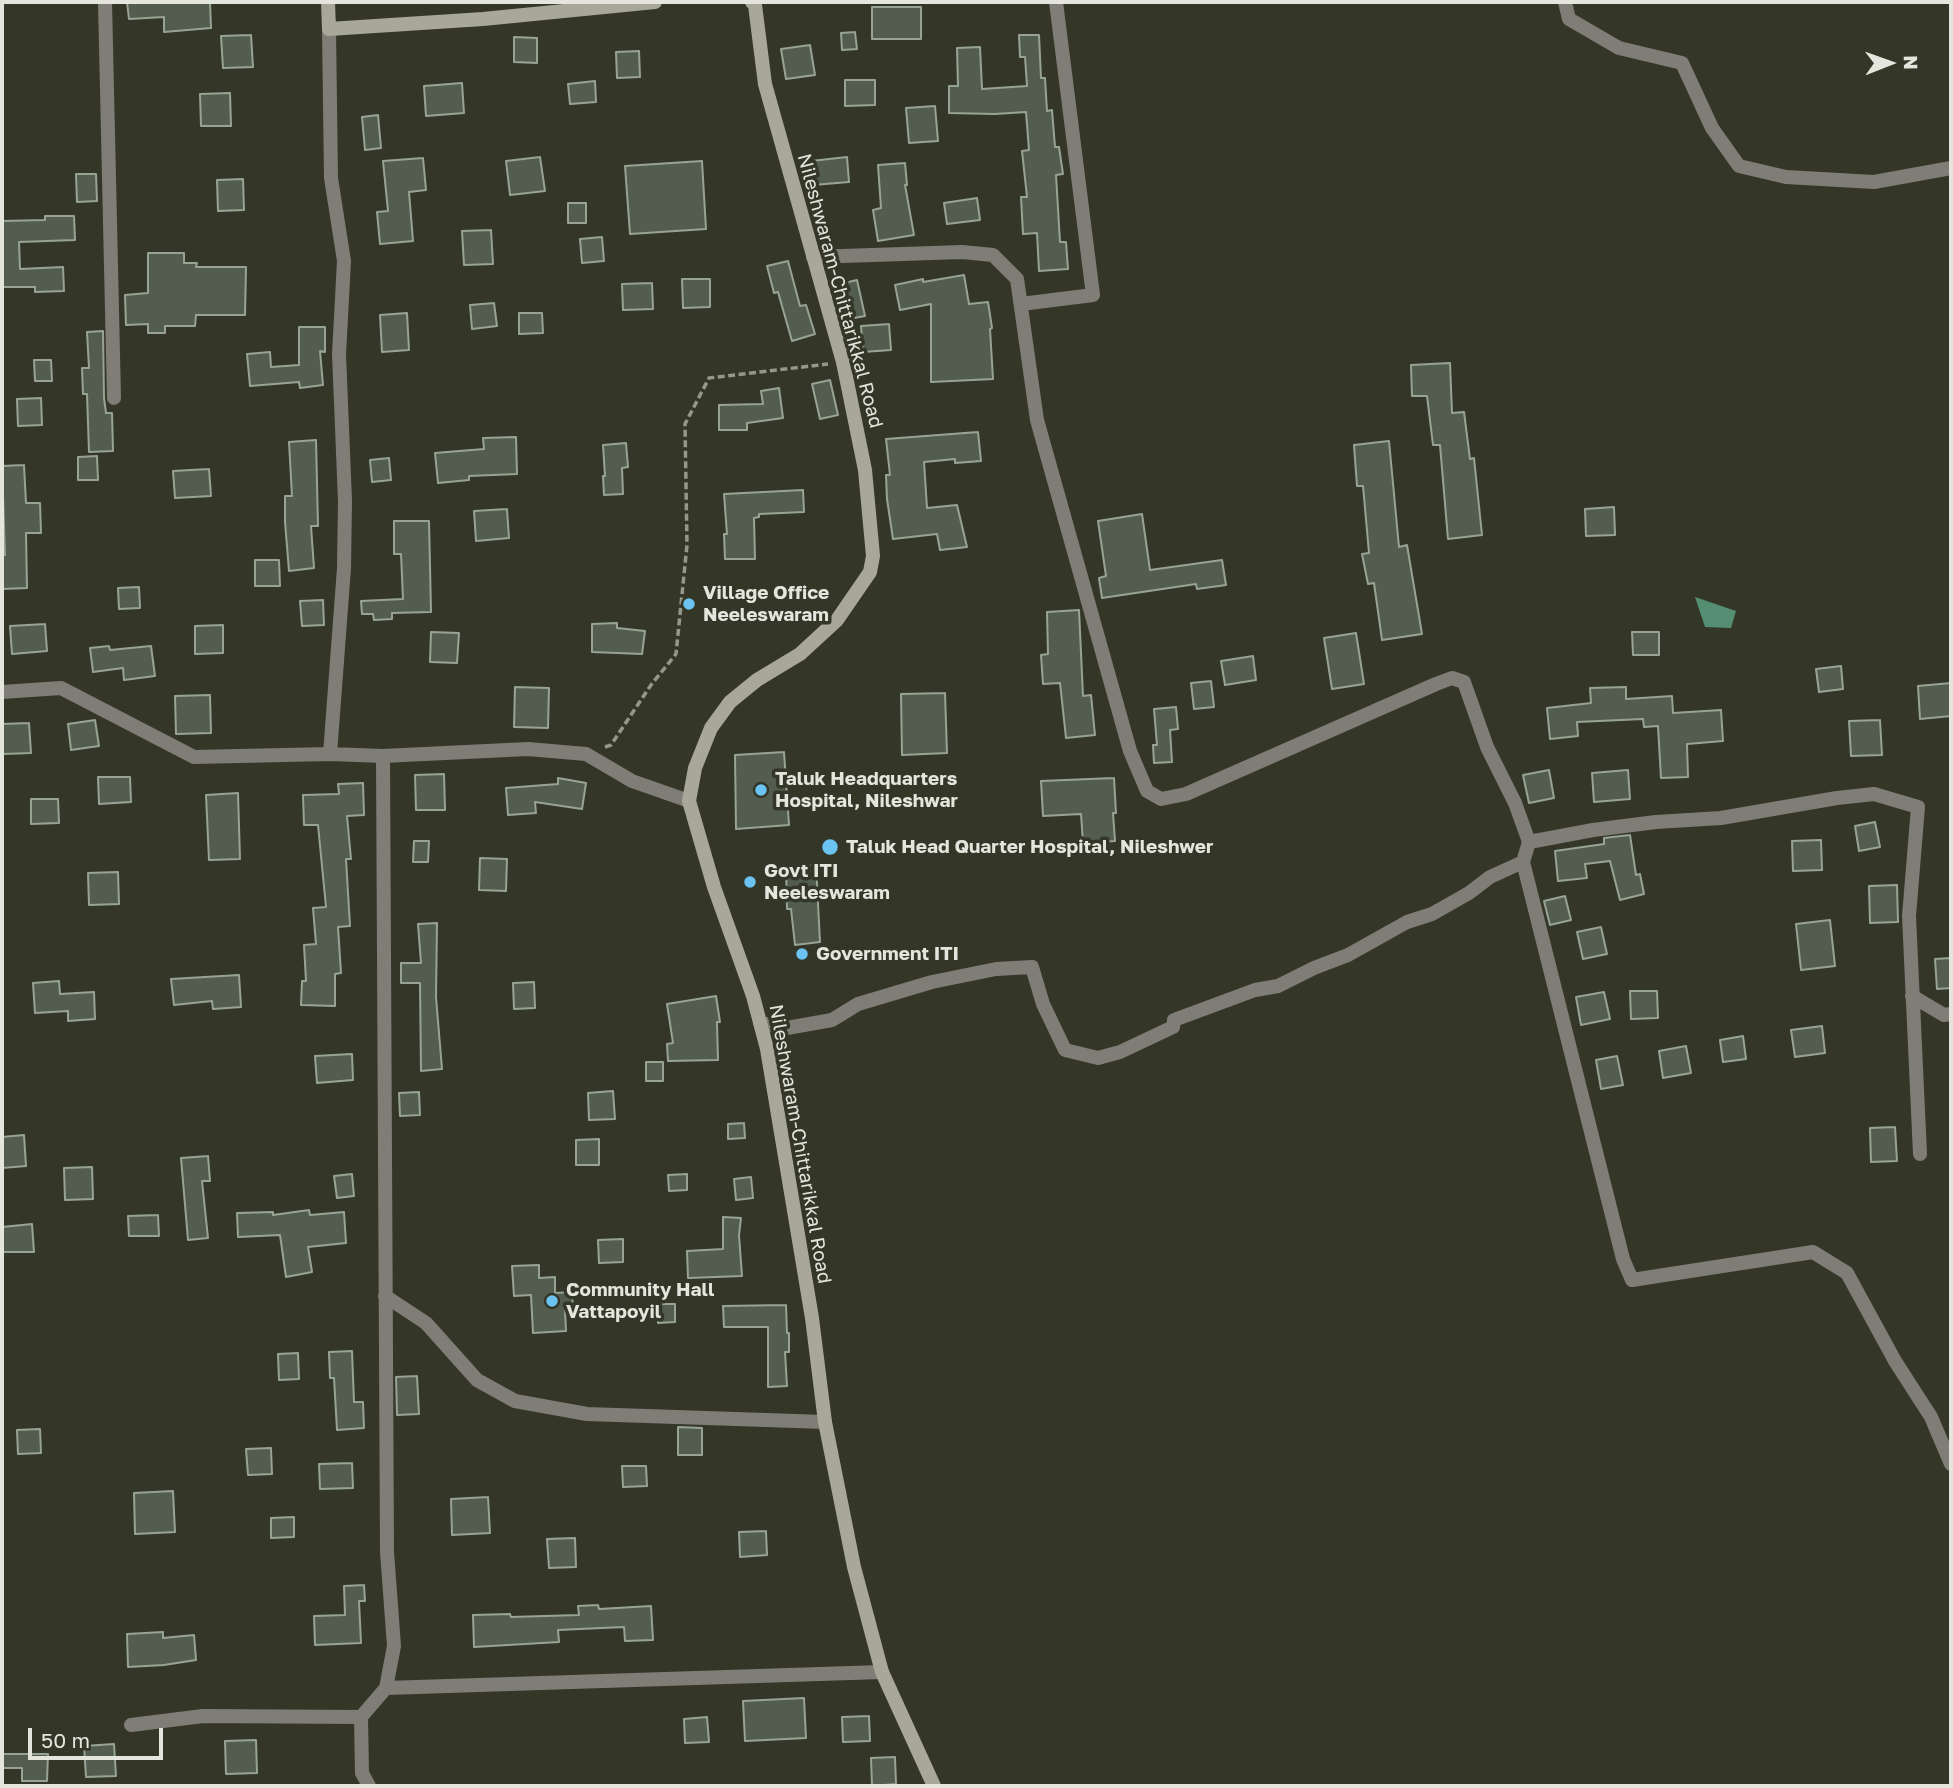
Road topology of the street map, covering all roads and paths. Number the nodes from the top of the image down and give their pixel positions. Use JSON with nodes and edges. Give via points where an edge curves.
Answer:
{"nodes":[{"id":1,"x":106,"y":2,"type":"edge"},
{"id":2,"x":328,"y":2,"type":"edge"},
{"id":3,"x":655,"y":2,"type":"edge"},
{"id":4,"x":1056,"y":2,"type":"edge"},
{"id":5,"x":1565,"y":2,"type":"edge"},
{"id":6,"x":758,"y":3,"type":"edge"},
{"id":7,"x":328,"y":29,"type":"junction"},
{"id":8,"x":1951,"y":168,"type":"edge"},
{"id":9,"x":813,"y":257,"type":"junction"},
{"id":10,"x":1021,"y":304,"type":"junction"},
{"id":11,"x":843,"y":362,"type":"junction"},
{"id":12,"x":114,"y":398,"type":"dead end"},
{"id":13,"x":2,"y":692,"type":"edge"},
{"id":14,"x":330,"y":754,"type":"junction"},
{"id":15,"x":586,"y":754,"type":"junction"},
{"id":16,"x":383,"y":756,"type":"junction"},
{"id":17,"x":689,"y":801,"type":"junction"},
{"id":18,"x":1529,"y":842,"type":"junction"},
{"id":19,"x":1523,"y":862,"type":"junction"},
{"id":20,"x":1912,"y":996,"type":"junction"},
{"id":21,"x":1951,"y":1014,"type":"edge"},
{"id":22,"x":760,"y":1023,"type":"junction"},
{"id":23,"x":1920,"y":1154,"type":"dead end"},
{"id":24,"x":385,"y":1296,"type":"junction"},
{"id":25,"x":825,"y":1422,"type":"junction"},
{"id":26,"x":1951,"y":1464,"type":"edge"},
{"id":27,"x":882,"y":1672,"type":"junction"},
{"id":28,"x":386,"y":1688,"type":"junction"},
{"id":29,"x":361,"y":1717,"type":"junction"},
{"id":30,"x":131,"y":1725,"type":"dead end"},
{"id":31,"x":369,"y":1786,"type":"edge"},
{"id":32,"x":933,"y":1786,"type":"edge"}],
"edges":[{"from":1,"to":12,"type":"street"},
{"from":2,"to":7,"type":"main road"},
{"from":3,"to":7,"type":"main road"},
{"from":4,"to":10,"type":"street","via":[[1093,295]]},
{"from":5,"to":8,"type":"street","via":[[1569,19],[1619,48],[1682,63],[1712,128],[1739,166],[1786,177],[1874,182]]},
{"from":6,"to":9,"type":"main road","name":"Nileshwaram-Chittarikkal Road","via":[[765,84]]},
{"from":7,"to":14,"type":"street","via":[[331,178],[344,261],[339,355],[345,500]]},
{"from":9,"to":10,"type":"street","via":[[993,255],[1017,279]]},
{"from":9,"to":11,"type":"main road","name":"Nileshwaram-Chittarikkal Road"},
{"from":10,"to":18,"type":"street","via":[[1037,420],[1130,751],[1147,791],[1161,799],[1186,794],[1452,678],[1464,681]]},
{"from":11,"to":15,"type":"path","via":[[709,378],[685,424],[687,545],[676,654],[611,746]]},
{"from":11,"to":17,"type":"main road","name":"Nileshwaram-Chittarikkal Road","via":[[865,470],[873,556],[870,572],[837,620],[800,654],[730,702],[710,729]]},
{"from":13,"to":14,"type":"street","via":[[61,688],[194,757]]},
{"from":14,"to":16,"type":"street"},
{"from":15,"to":16,"type":"street","via":[[528,749]]},
{"from":15,"to":17,"type":"street","via":[[632,781]]},
{"from":16,"to":24,"type":"street"},
{"from":17,"to":22,"type":"main road","name":"Nileshwaram-Chittarikkal Road"},
{"from":18,"to":19,"type":"street"},
{"from":18,"to":20,"type":"street","via":[[1874,794],[1918,807],[1909,916]]},
{"from":19,"to":22,"type":"street","via":[[1348,955],[1278,985],[1174,1020],[1173,1027],[1098,1058],[1065,1050],[1032,967],[932,982],[858,1004],[832,1020],[787,1028]]},
{"from":19,"to":26,"type":"street","via":[[1632,1280],[1813,1252],[1847,1273],[1931,1418]]},
{"from":20,"to":21,"type":"street","via":[[1944,1015]]},
{"from":20,"to":23,"type":"street"},
{"from":22,"to":25,"type":"main road","name":"Nileshwaram-Chittarikkal Road","via":[[812,1318]]},
{"from":24,"to":25,"type":"street","via":[[426,1323],[477,1380],[515,1401],[587,1414]]},
{"from":24,"to":28,"type":"street","via":[[387,1552],[394,1646]]},
{"from":25,"to":27,"type":"main road","name":"Nileshwaram-Chittarikkal Road","via":[[854,1567]]},
{"from":27,"to":28,"type":"street"},
{"from":27,"to":32,"type":"main road","name":"Nileshwaram-Chittarikkal Road"},
{"from":28,"to":29,"type":"street"},
{"from":29,"to":30,"type":"street","via":[[202,1716]]},
{"from":29,"to":31,"type":"street","via":[[362,1773]]}]}
